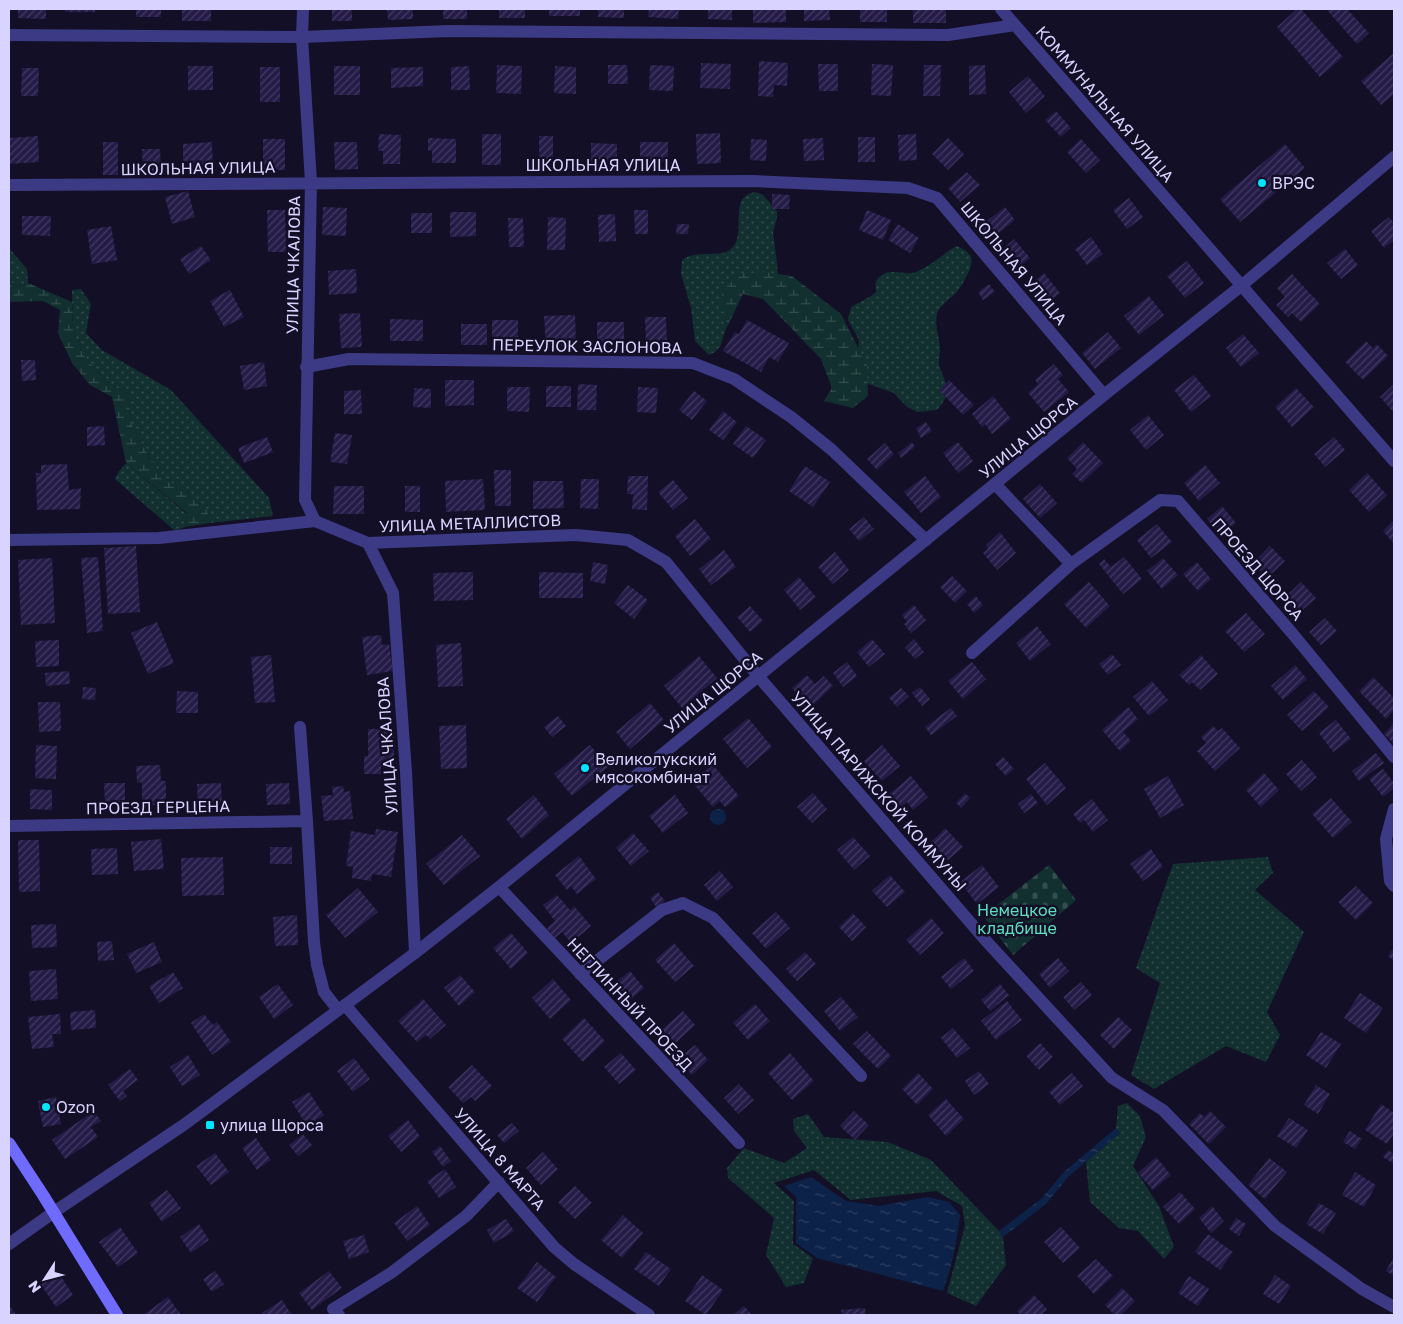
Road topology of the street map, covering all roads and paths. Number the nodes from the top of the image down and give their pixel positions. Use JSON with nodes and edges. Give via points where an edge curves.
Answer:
{"nodes":[{"id":1,"x":303,"y":9,"type":"edge"},
{"id":2,"x":1001,"y":9,"type":"edge"},
{"id":3,"x":1015,"y":24,"type":"junction"},
{"id":4,"x":9,"y":35,"type":"edge"},
{"id":5,"x":302,"y":37,"type":"junction"},
{"id":6,"x":1394,"y":157,"type":"edge"},
{"id":7,"x":311,"y":182,"type":"junction"},
{"id":8,"x":9,"y":185,"type":"edge"},
{"id":9,"x":1241,"y":286,"type":"junction"},
{"id":10,"x":306,"y":367,"type":"junction"},
{"id":11,"x":1104,"y":395,"type":"junction"},
{"id":12,"x":1394,"y":461,"type":"edge"},
{"id":13,"x":995,"y":484,"type":"junction"},
{"id":14,"x":315,"y":521,"type":"junction"},
{"id":15,"x":9,"y":540,"type":"edge"},
{"id":16,"x":926,"y":540,"type":"junction"},
{"id":17,"x":368,"y":543,"type":"junction"},
{"id":18,"x":1071,"y":564,"type":"junction"},
{"id":19,"x":972,"y":653,"type":"dead end"},
{"id":20,"x":758,"y":676,"type":"junction"},
{"id":21,"x":300,"y":727,"type":"dead end"},
{"id":22,"x":1394,"y":757,"type":"edge"},
{"id":23,"x":1394,"y":809,"type":"edge"},
{"id":24,"x":308,"y":821,"type":"junction"},
{"id":25,"x":9,"y":826,"type":"edge"},
{"id":26,"x":1394,"y":886,"type":"edge"},
{"id":27,"x":499,"y":887,"type":"junction"},
{"id":28,"x":415,"y":953,"type":"junction"},
{"id":29,"x":580,"y":974,"type":"junction"},
{"id":30,"x":342,"y":1007,"type":"junction"},
{"id":31,"x":861,"y":1076,"type":"dead end"},
{"id":32,"x":9,"y":1143,"type":"edge"},
{"id":33,"x":739,"y":1143,"type":"dead end"},
{"id":34,"x":499,"y":1182,"type":"junction"},
{"id":35,"x":54,"y":1212,"type":"junction"},
{"id":36,"x":9,"y":1244,"type":"edge"},
{"id":37,"x":1394,"y":1307,"type":"edge"},
{"id":38,"x":117,"y":1315,"type":"edge"},
{"id":39,"x":339,"y":1315,"type":"edge"},
{"id":40,"x":649,"y":1315,"type":"edge"}],
"edges":[{"from":1,"to":5,"type":"street","name":"УЛИЦА ЧКАЛОВА"},
{"from":2,"to":3,"type":"street"},
{"from":3,"to":5,"type":"street","name":"КОММУНАЛЬНАЯ УЛИЦА","via":[[948,35],[448,31]]},
{"from":3,"to":9,"type":"street","name":"КОММУНАЛЬНАЯ УЛИЦА"},
{"from":4,"to":5,"type":"street","name":"КОММУНАЛЬНАЯ УЛИЦА"},
{"from":5,"to":7,"type":"street","name":"УЛИЦА ЧКАЛОВА"},
{"from":6,"to":9,"type":"street","name":"УЛИЦА ЩОРСА"},
{"from":7,"to":8,"type":"street","name":"ШКОЛЬНАЯ УЛИЦА"},
{"from":7,"to":10,"type":"street","name":"УЛИЦА ЧКАЛОВА"},
{"from":7,"to":11,"type":"street","name":"ШКОЛЬНАЯ УЛИЦА","via":[[752,181],[908,188],[937,198]]},
{"from":9,"to":11,"type":"street","name":"УЛИЦА ЩОРСА"},
{"from":9,"to":12,"type":"street","name":"КОММУНАЛЬНАЯ УЛИЦА"},
{"from":10,"to":14,"type":"street","name":"УЛИЦА ЧКАЛОВА","via":[[305,500]]},
{"from":10,"to":16,"type":"street","name":"ПЕРЕУЛОК ЗАСЛОНОВА","via":[[349,359],[693,363],[734,379],[791,417],[832,450]]},
{"from":11,"to":13,"type":"street","name":"УЛИЦА ЩОРСА"},
{"from":13,"to":16,"type":"street","name":"УЛИЦА ЩОРСА"},
{"from":13,"to":18,"type":"street"},
{"from":14,"to":15,"type":"street","name":"УЛИЦА МЕТАЛЛИСТОВ","via":[[159,538]]},
{"from":14,"to":17,"type":"street","name":"УЛИЦА МЕТАЛЛИСТОВ"},
{"from":16,"to":20,"type":"street","name":"УЛИЦА ЩОРСА"},
{"from":17,"to":20,"type":"street","name":"УЛИЦА МЕТАЛЛИСТОВ","via":[[576,535],[628,540],[666,562]]},
{"from":17,"to":28,"type":"street","name":"УЛИЦА ЧКАЛОВА","via":[[393,593]]},
{"from":18,"to":19,"type":"street","name":"ПРОЕЗД ЩОРСА"},
{"from":18,"to":22,"type":"street","name":"ПРОЕЗД ЩОРСА","via":[[1160,500],[1178,501]]},
{"from":20,"to":27,"type":"street","name":"УЛИЦА ЩОРСА"},
{"from":20,"to":37,"type":"street","name":"УЛИЦА ПАРИЖСКОЙ КОММУНЫ","via":[[988,943],[1112,1078],[1163,1110],[1274,1226],[1362,1289]]},
{"from":21,"to":24,"type":"street"},
{"from":23,"to":26,"type":"street","via":[[1386,839],[1390,881]]},
{"from":24,"to":25,"type":"street","name":"ПРОЕЗД ГЕРЦЕНА"},
{"from":24,"to":30,"type":"street","via":[[317,965],[324,992]]},
{"from":27,"to":28,"type":"street","name":"УЛИЦА ЩОРСА"},
{"from":27,"to":29,"type":"street","name":"НЕГЛИННЫЙ ПРОЕЗД"},
{"from":28,"to":30,"type":"street","name":"УЛИЦА ЩОРСА"},
{"from":29,"to":31,"type":"street","via":[[662,910],[683,902],[713,918]]},
{"from":29,"to":33,"type":"street","name":"НЕГЛИННЫЙ ПРОЕЗД"},
{"from":30,"to":34,"type":"street","name":"УЛИЦА 8 МАРТА"},
{"from":30,"to":35,"type":"street","name":"УЛИЦА ЩОРСА","via":[[184,1124]]},
{"from":32,"to":35,"type":"main road"},
{"from":34,"to":39,"type":"street","via":[[466,1216],[391,1273],[334,1309]]},
{"from":34,"to":40,"type":"street","name":"УЛИЦА 8 МАРТА","via":[[554,1247]]},
{"from":35,"to":36,"type":"street","name":"УЛИЦА ЩОРСА"},
{"from":35,"to":38,"type":"main road"}]}
